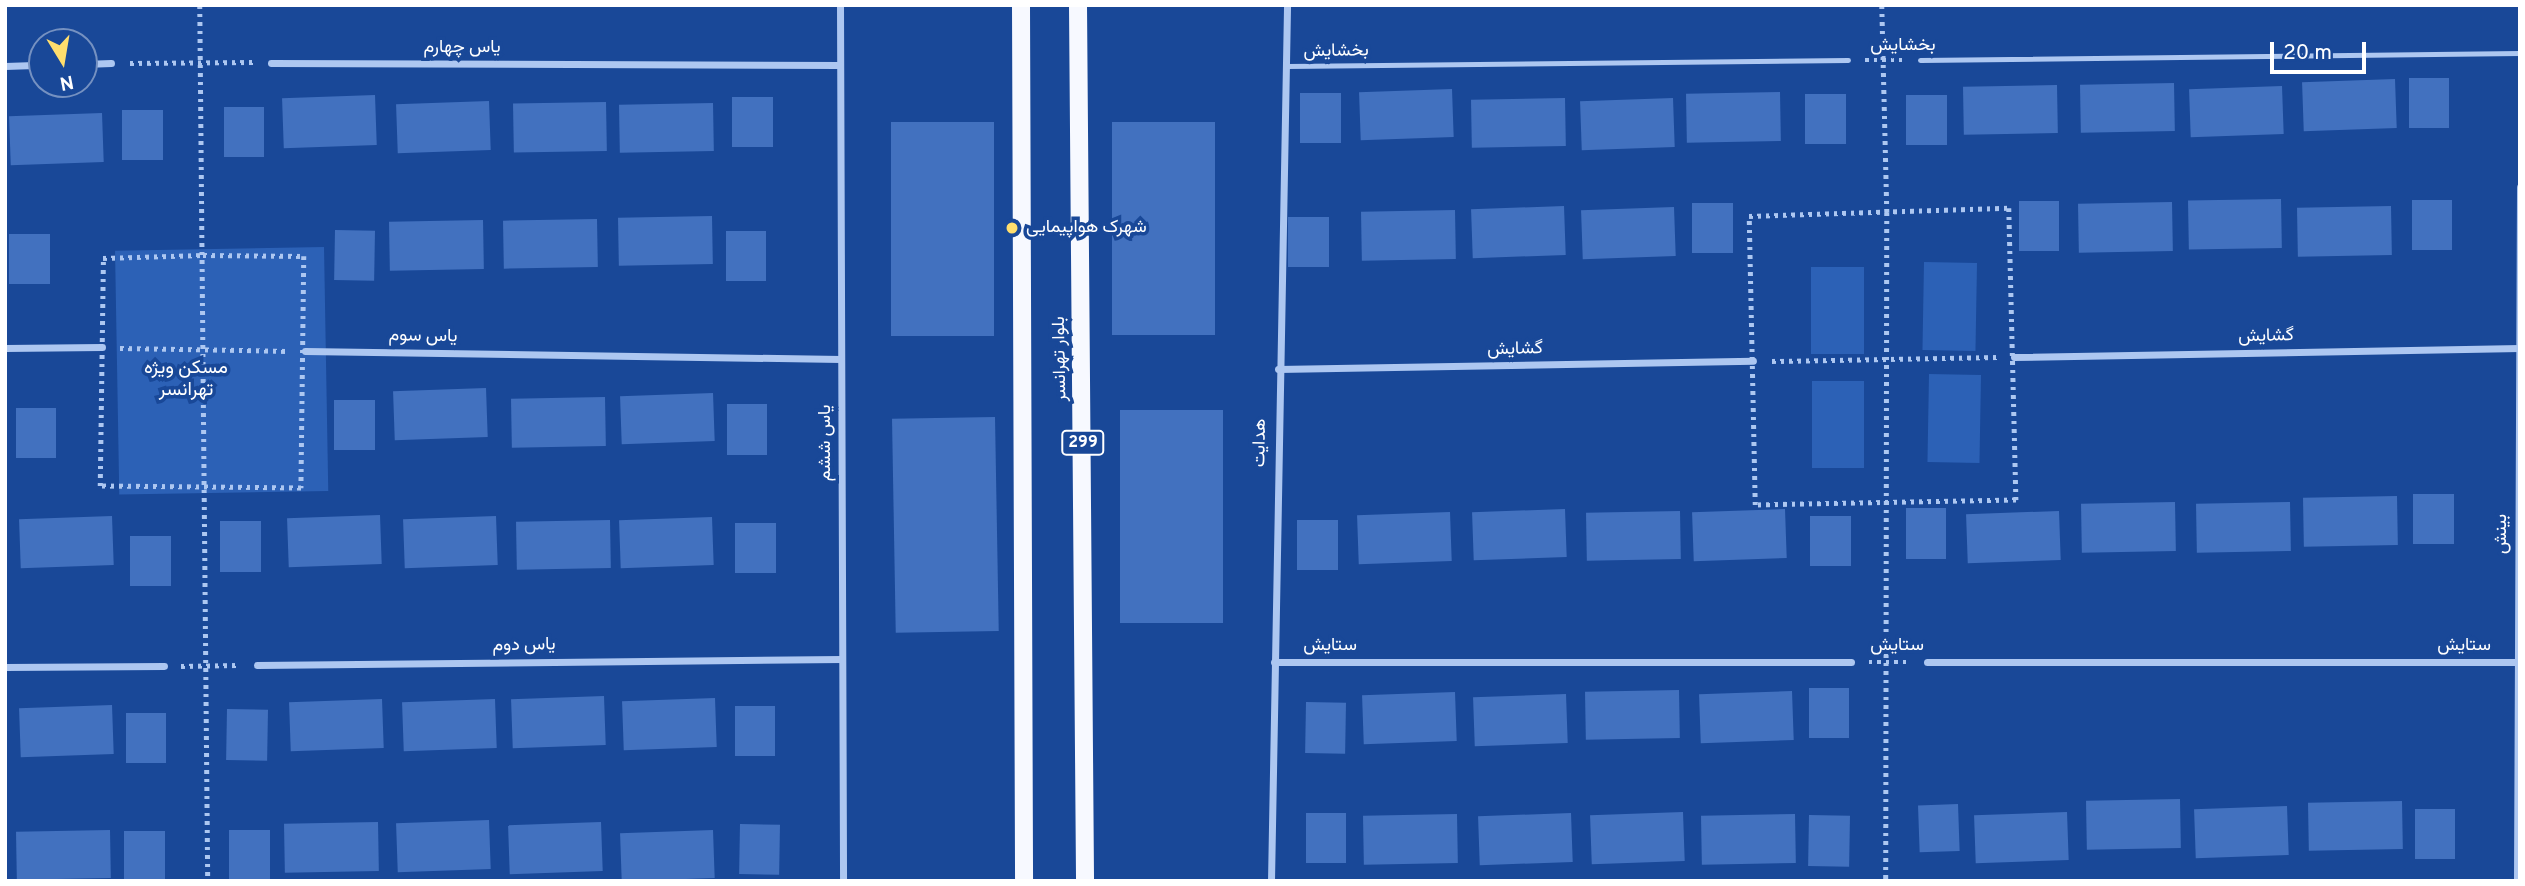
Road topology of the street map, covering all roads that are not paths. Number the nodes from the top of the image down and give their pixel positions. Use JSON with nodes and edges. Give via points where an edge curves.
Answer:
{"nodes":[{"id":1,"x":840,"y":5,"type":"edge"},
{"id":2,"x":1021,"y":5,"type":"edge"},
{"id":3,"x":1078,"y":5,"type":"edge"},
{"id":4,"x":1287,"y":5,"type":"edge"},
{"id":5,"x":2520,"y":53,"type":"edge"},
{"id":6,"x":1848,"y":60,"type":"road end"},
{"id":7,"x":1920,"y":60,"type":"road end"},
{"id":8,"x":98,"y":63,"type":"edge"},
{"id":9,"x":111,"y":63,"type":"road end"},
{"id":10,"x":271,"y":63,"type":"road end"},
{"id":11,"x":28,"y":65,"type":"edge"},
{"id":12,"x":840,"y":65,"type":"junction"},
{"id":13,"x":5,"y":66,"type":"edge"},
{"id":14,"x":1287,"y":66,"type":"junction"},
{"id":15,"x":2520,"y":187,"type":"edge"},
{"id":16,"x":102,"y":347,"type":"road end"},
{"id":17,"x":5,"y":348,"type":"edge"},
{"id":18,"x":2519,"y":348,"type":"edge"},
{"id":19,"x":305,"y":351,"type":"road end"},
{"id":20,"x":2014,"y":357,"type":"road end"},
{"id":21,"x":841,"y":359,"type":"junction"},
{"id":22,"x":1754,"y":361,"type":"road end"},
{"id":23,"x":1278,"y":369,"type":"junction"},
{"id":24,"x":842,"y":659,"type":"junction"},
{"id":25,"x":1274,"y":662,"type":"junction"},
{"id":26,"x":1851,"y":662,"type":"road end"},
{"id":27,"x":1927,"y":662,"type":"road end"},
{"id":28,"x":2519,"y":662,"type":"edge"},
{"id":29,"x":257,"y":665,"type":"road end"},
{"id":30,"x":164,"y":666,"type":"dead end"},
{"id":31,"x":5,"y":667,"type":"edge"},
{"id":32,"x":843,"y":881,"type":"edge"},
{"id":33,"x":1024,"y":881,"type":"edge"},
{"id":34,"x":1085,"y":881,"type":"edge"},
{"id":35,"x":1271,"y":881,"type":"edge"},
{"id":36,"x":2517,"y":881,"type":"edge"}],
"edges":[{"from":1,"to":12,"type":"street","name":"یاس ششم"},
{"from":2,"to":33,"type":"main road"},
{"from":3,"to":34,"type":"main road","name":"بلوار تهرانسر","number":"299"},
{"from":4,"to":14,"type":"street","name":"هدایت"},
{"from":5,"to":7,"type":"lane","name":"بخشایش"},
{"from":6,"to":14,"type":"lane","name":"بخشایش"},
{"from":8,"to":9,"type":"street"},
{"from":10,"to":12,"type":"street","name":"یاس چهارم"},
{"from":11,"to":13,"type":"street"},
{"from":12,"to":21,"type":"street","name":"یاس ششم"},
{"from":14,"to":23,"type":"street","name":"هدایت"},
{"from":15,"to":18,"type":"street","name":"بینش"},
{"from":16,"to":17,"type":"street"},
{"from":18,"to":20,"type":"street","name":"گشایش"},
{"from":18,"to":28,"type":"street","name":"بینش"},
{"from":19,"to":21,"type":"street","name":"یاس سوم"},
{"from":21,"to":24,"type":"street","name":"یاس ششم"},
{"from":22,"to":23,"type":"street","name":"گشایش"},
{"from":23,"to":25,"type":"street","name":"هدایت"},
{"from":24,"to":29,"type":"street","name":"یاس دوم"},
{"from":24,"to":32,"type":"street","name":"یاس ششم"},
{"from":25,"to":26,"type":"street","name":"ستایش"},
{"from":25,"to":35,"type":"street","name":"هدایت"},
{"from":27,"to":28,"type":"street","name":"ستایش"},
{"from":28,"to":36,"type":"street","name":"بینش"},
{"from":30,"to":31,"type":"street"}]}
